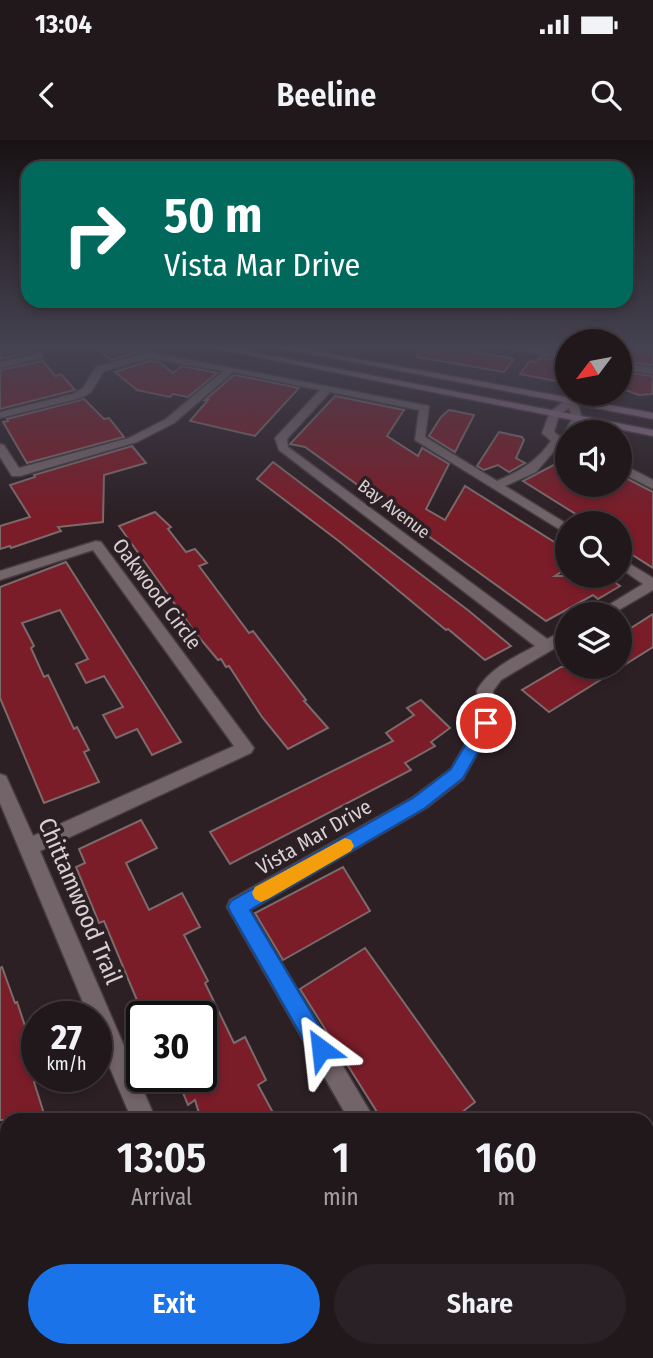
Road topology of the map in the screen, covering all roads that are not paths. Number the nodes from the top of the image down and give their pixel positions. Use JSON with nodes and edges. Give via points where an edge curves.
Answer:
{"nodes":[{"id":1,"x":53,"y":402,"type":"edge"},
{"id":2,"x":192,"y":402,"type":"edge"},
{"id":3,"x":315,"y":402,"type":"edge"},
{"id":4,"x":395,"y":402,"type":"edge"},
{"id":5,"x":492,"y":402,"type":"edge"},
{"id":6,"x":563,"y":406,"type":"edge"},
{"id":7,"x":575,"y":406,"type":"edge"},
{"id":8,"x":611,"y":406,"type":"edge"},
{"id":9,"x":554,"y":414,"type":"junction"},
{"id":10,"x":0,"y":415,"type":"edge"},
{"id":11,"x":653,"y":416,"type":"edge"},
{"id":12,"x":577,"y":419,"type":"junction"},
{"id":13,"x":653,"y":433,"type":"edge"},
{"id":14,"x":555,"y":436,"type":"edge"},
{"id":15,"x":0,"y":447,"type":"edge"},
{"id":16,"x":555,"y":449,"type":"edge"},
{"id":17,"x":632,"y":474,"type":"edge"},
{"id":18,"x":653,"y":485,"type":"edge"},
{"id":19,"x":496,"y":486,"type":"junction"},
{"id":20,"x":555,"y":523,"type":"edge"},
{"id":21,"x":632,"y":570,"type":"edge"},
{"id":22,"x":0,"y":576,"type":"edge"},
{"id":23,"x":653,"y":584,"type":"edge"},
{"id":24,"x":622,"y":602,"type":"edge"},
{"id":25,"x":555,"y":641,"type":"edge"},
{"id":26,"x":547,"y":646,"type":"junction"},
{"id":27,"x":0,"y":781,"type":"edge"},
{"id":28,"x":29,"y":847,"type":"junction"},
{"id":29,"x":141,"y":1113,"type":"edge"},
{"id":30,"x":359,"y":1113,"type":"edge"}],
"edges":[{"from":1,"to":10,"type":"street"},
{"from":2,"to":15,"type":"street","via":[[170,421],[133,440],[16,473]]},
{"from":3,"to":26,"type":"street","name":"Bay Avenue","via":[[281,438],[283,448]]},
{"from":4,"to":19,"type":"street","via":[[425,408],[419,438]]},
{"from":5,"to":9,"type":"main road"},
{"from":6,"to":9,"type":"street"},
{"from":7,"to":12,"type":"street"},
{"from":8,"to":11,"type":"main road"},
{"from":9,"to":12,"type":"main road"},
{"from":9,"to":14,"type":"street","via":[[548,433]]},
{"from":12,"to":13,"type":"main road"},
{"from":16,"to":19,"type":"street","via":[[543,462]]},
{"from":17,"to":18,"type":"street"},
{"from":19,"to":20,"type":"street"},
{"from":21,"to":23,"type":"street"},
{"from":22,"to":28,"type":"street","name":"Oakwood Circle","via":[[96,545],[245,748]]},
{"from":23,"to":24,"type":"street"},
{"from":25,"to":26,"type":"street","name":"Vista Mar Drive"},
{"from":26,"to":30,"type":"street","name":"Vista Mar Drive","via":[[495,676],[485,690],[486,723],[457,774],[419,803],[237,907]]},
{"from":27,"to":28,"type":"street","name":"Chittamwood Trail"},
{"from":28,"to":29,"type":"street","name":"Chittamwood Trail"}]}
